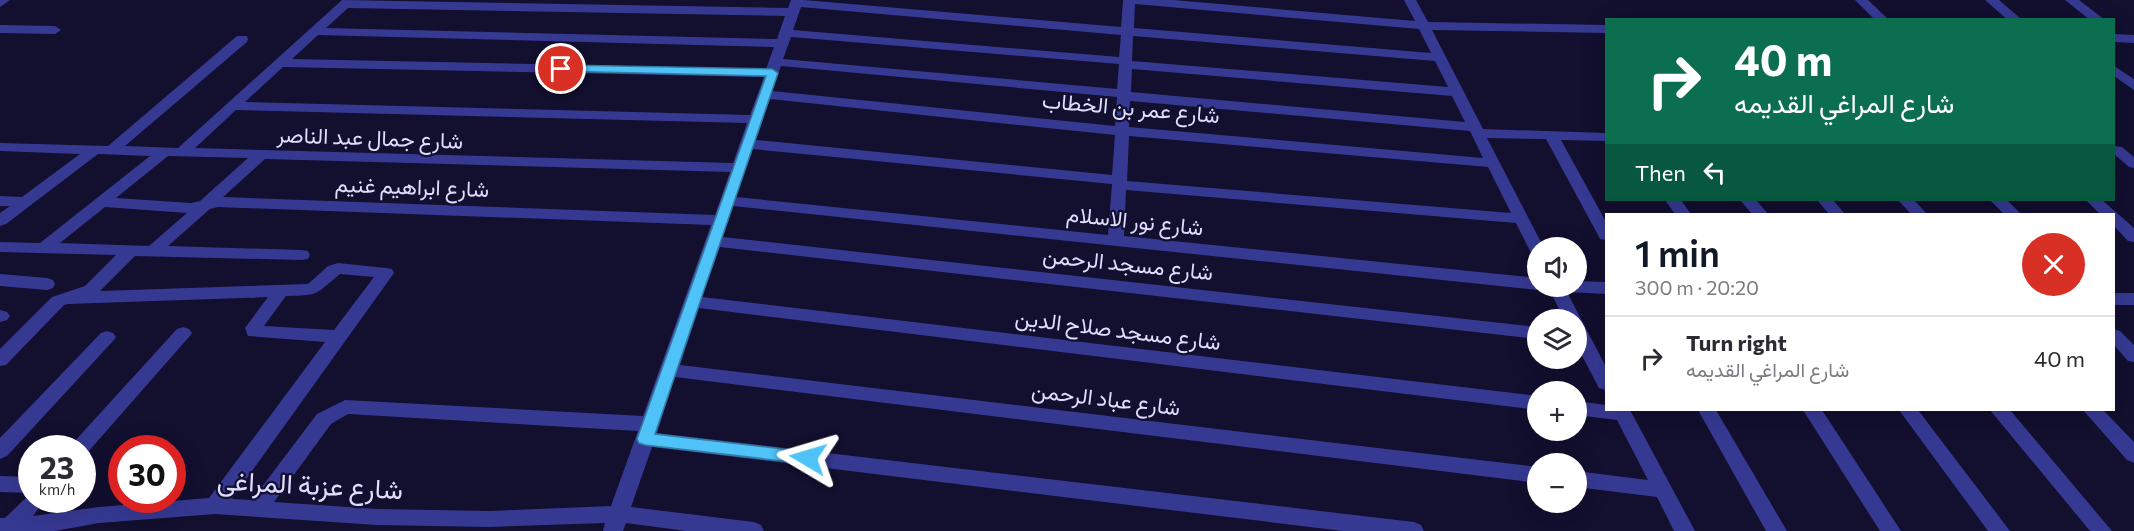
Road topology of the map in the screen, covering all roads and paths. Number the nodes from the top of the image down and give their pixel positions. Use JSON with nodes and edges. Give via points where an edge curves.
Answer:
{"nodes":[{"id":1,"x":4,"y":0,"type":"edge"},
{"id":2,"x":1130,"y":0,"type":"edge"},
{"id":3,"x":1410,"y":0,"type":"edge"},
{"id":4,"x":1861,"y":0,"type":"edge"},
{"id":5,"x":1991,"y":0,"type":"edge"},
{"id":6,"x":2071,"y":0,"type":"edge"},
{"id":7,"x":347,"y":2,"type":"edge"},
{"id":8,"x":0,"y":3,"type":"edge"},
{"id":9,"x":795,"y":5,"type":"edge"},
{"id":10,"x":1881,"y":18,"type":"edge"},
{"id":11,"x":2014,"y":18,"type":"edge"},
{"id":12,"x":2096,"y":18,"type":"edge"},
{"id":13,"x":1423,"y":26,"type":"junction"},
{"id":14,"x":0,"y":29,"type":"edge"},
{"id":15,"x":1605,"y":29,"type":"edge"},
{"id":16,"x":55,"y":30,"type":"dead end"},
{"id":17,"x":1127,"y":30,"type":"junction"},
{"id":18,"x":314,"y":32,"type":"junction"},
{"id":19,"x":785,"y":38,"type":"junction"},
{"id":20,"x":242,"y":39,"type":"dead end"},
{"id":21,"x":1440,"y":58,"type":"junction"},
{"id":22,"x":279,"y":63,"type":"junction"},
{"id":23,"x":1125,"y":63,"type":"junction"},
{"id":24,"x":774,"y":67,"type":"junction"},
{"id":25,"x":2115,"y":71,"type":"edge"},
{"id":26,"x":2134,"y":86,"type":"edge"},
{"id":27,"x":1457,"y":92,"type":"junction"},
{"id":28,"x":765,"y":94,"type":"junction"},
{"id":29,"x":1124,"y":95,"type":"junction"},
{"id":30,"x":233,"y":106,"type":"junction"},
{"id":31,"x":756,"y":119,"type":"junction"},
{"id":32,"x":1477,"y":130,"type":"junction"},
{"id":33,"x":1122,"y":131,"type":"junction"},
{"id":34,"x":1551,"y":135,"type":"junction"},
{"id":35,"x":1605,"y":137,"type":"edge"},
{"id":36,"x":747,"y":144,"type":"junction"},
{"id":37,"x":0,"y":147,"type":"edge"},
{"id":38,"x":94,"y":150,"type":"junction"},
{"id":39,"x":111,"y":151,"type":"junction"},
{"id":40,"x":164,"y":152,"type":"junction"},
{"id":41,"x":182,"y":152,"type":"junction"},
{"id":42,"x":261,"y":155,"type":"junction"},
{"id":43,"x":1493,"y":163,"type":"junction"},
{"id":44,"x":739,"y":168,"type":"junction"},
{"id":45,"x":1119,"y":182,"type":"junction"},
{"id":46,"x":0,"y":201,"type":"edge"},
{"id":47,"x":728,"y":201,"type":"junction"},
{"id":48,"x":1749,"y":201,"type":"edge"},
{"id":49,"x":1826,"y":201,"type":"edge"},
{"id":50,"x":1907,"y":201,"type":"edge"},
{"id":51,"x":1999,"y":201,"type":"edge"},
{"id":52,"x":2094,"y":201,"type":"edge"},
{"id":53,"x":25,"y":202,"type":"junction"},
{"id":54,"x":102,"y":202,"type":"junction"},
{"id":55,"x":204,"y":206,"type":"junction"},
{"id":56,"x":1759,"y":213,"type":"edge"},
{"id":57,"x":1836,"y":213,"type":"edge"},
{"id":58,"x":1918,"y":213,"type":"edge"},
{"id":59,"x":2012,"y":213,"type":"edge"},
{"id":60,"x":2108,"y":213,"type":"edge"},
{"id":61,"x":1522,"y":219,"type":"junction"},
{"id":62,"x":2115,"y":219,"type":"edge"},
{"id":63,"x":721,"y":220,"type":"junction"},
{"id":64,"x":0,"y":221,"type":"edge"},
{"id":65,"x":1605,"y":233,"type":"edge"},
{"id":66,"x":1531,"y":237,"type":"edge"},
{"id":67,"x":2134,"y":237,"type":"edge"},
{"id":68,"x":714,"y":241,"type":"junction"},
{"id":69,"x":1116,"y":241,"type":"junction"},
{"id":70,"x":0,"y":247,"type":"edge"},
{"id":71,"x":44,"y":248,"type":"junction"},
{"id":72,"x":131,"y":250,"type":"junction"},
{"id":73,"x":153,"y":251,"type":"junction"},
{"id":74,"x":302,"y":255,"type":"dead end"},
{"id":75,"x":0,"y":280,"type":"edge"},
{"id":76,"x":48,"y":284,"type":"dead end"},
{"id":77,"x":1527,"y":284,"type":"edge"},
{"id":78,"x":1587,"y":287,"type":"edge"},
{"id":79,"x":1605,"y":288,"type":"edge"},
{"id":80,"x":281,"y":291,"type":"junction"},
{"id":81,"x":64,"y":298,"type":"junction"},
{"id":82,"x":2115,"y":299,"type":"edge"},
{"id":83,"x":2134,"y":300,"type":"edge"},
{"id":84,"x":693,"y":302,"type":"junction"},
{"id":85,"x":1527,"y":332,"type":"edge"},
{"id":86,"x":183,"y":333,"type":"dead end"},
{"id":87,"x":2115,"y":336,"type":"edge"},
{"id":88,"x":107,"y":337,"type":"dead end"},
{"id":89,"x":340,"y":337,"type":"junction"},
{"id":90,"x":1587,"y":349,"type":"edge"},
{"id":91,"x":2134,"y":356,"type":"edge"},
{"id":92,"x":0,"y":360,"type":"edge"},
{"id":93,"x":669,"y":370,"type":"junction"},
{"id":94,"x":1605,"y":381,"type":"edge"},
{"id":95,"x":1527,"y":402,"type":"edge"},
{"id":96,"x":1587,"y":409,"type":"edge"},
{"id":97,"x":1605,"y":411,"type":"edge"},
{"id":98,"x":1708,"y":411,"type":"edge"},
{"id":99,"x":1813,"y":411,"type":"edge"},
{"id":100,"x":1909,"y":411,"type":"edge"},
{"id":101,"x":2000,"y":411,"type":"edge"},
{"id":102,"x":2093,"y":411,"type":"edge"},
{"id":103,"x":1622,"y":412,"type":"edge"},
{"id":104,"x":648,"y":431,"type":"junction"},
{"id":105,"x":92,"y":435,"type":"edge"},
{"id":106,"x":0,"y":451,"type":"edge"},
{"id":107,"x":2134,"y":455,"type":"edge"},
{"id":108,"x":1527,"y":474,"type":"edge"},
{"id":109,"x":1587,"y":480,"type":"edge"},
{"id":110,"x":0,"y":484,"type":"edge"},
{"id":111,"x":18,"y":485,"type":"edge"},
{"id":112,"x":1663,"y":490,"type":"junction"},
{"id":113,"x":215,"y":506,"type":"junction"},
{"id":114,"x":256,"y":509,"type":"junction"},
{"id":115,"x":21,"y":513,"type":"edge"},
{"id":116,"x":616,"y":522,"type":"edge"},
{"id":117,"x":5,"y":527,"type":"edge"},
{"id":118,"x":43,"y":527,"type":"edge"},
{"id":119,"x":754,"y":531,"type":"edge"},
{"id":120,"x":1414,"y":531,"type":"edge"},
{"id":121,"x":1685,"y":531,"type":"edge"},
{"id":122,"x":1777,"y":531,"type":"edge"},
{"id":123,"x":1891,"y":531,"type":"edge"},
{"id":124,"x":2000,"y":531,"type":"edge"},
{"id":125,"x":2102,"y":531,"type":"edge"}],
"edges":[{"from":1,"to":8,"type":"street"},
{"from":2,"to":13,"type":"street"},
{"from":2,"to":17,"type":"street"},
{"from":3,"to":13,"type":"street"},
{"from":4,"to":10,"type":"street"},
{"from":5,"to":11,"type":"street"},
{"from":6,"to":12,"type":"street"},
{"from":7,"to":9,"type":"street"},
{"from":7,"to":18,"type":"street"},
{"from":9,"to":17,"type":"street"},
{"from":9,"to":19,"type":"street"},
{"from":13,"to":15,"type":"street"},
{"from":13,"to":21,"type":"street"},
{"from":14,"to":16,"type":"street"},
{"from":17,"to":21,"type":"street"},
{"from":17,"to":23,"type":"street"},
{"from":18,"to":19,"type":"street"},
{"from":18,"to":22,"type":"street"},
{"from":19,"to":23,"type":"street"},
{"from":19,"to":24,"type":"street"},
{"from":20,"to":39,"type":"street"},
{"from":21,"to":27,"type":"street"},
{"from":22,"to":24,"type":"street"},
{"from":22,"to":30,"type":"street"},
{"from":23,"to":27,"type":"street"},
{"from":23,"to":29,"type":"street"},
{"from":24,"to":28,"type":"street"},
{"from":24,"to":29,"type":"street"},
{"from":25,"to":26,"type":"street"},
{"from":27,"to":32,"type":"street"},
{"from":28,"to":31,"type":"street"},
{"from":28,"to":33,"type":"street","name":"شارع عمر بن الخطاب"},
{"from":29,"to":32,"type":"street"},
{"from":29,"to":33,"type":"street"},
{"from":30,"to":31,"type":"street"},
{"from":30,"to":41,"type":"street"},
{"from":31,"to":36,"type":"street"},
{"from":32,"to":34,"type":"street"},
{"from":32,"to":43,"type":"street"},
{"from":33,"to":43,"type":"street","name":"شارع عمر بن الخطاب"},
{"from":33,"to":45,"type":"street"},
{"from":34,"to":35,"type":"street"},
{"from":34,"to":65,"type":"street"},
{"from":36,"to":44,"type":"street"},
{"from":36,"to":45,"type":"street"},
{"from":37,"to":38,"type":"street","name":"شارع جمال عبد الناصر"},
{"from":38,"to":39,"type":"street","name":"شارع جمال عبد الناصر"},
{"from":38,"to":53,"type":"street"},
{"from":39,"to":40,"type":"street","name":"شارع جمال عبد الناصر"},
{"from":40,"to":41,"type":"street","name":"شارع جمال عبد الناصر"},
{"from":40,"to":54,"type":"street"},
{"from":41,"to":42,"type":"street","name":"شارع جمال عبد الناصر"},
{"from":42,"to":44,"type":"street","name":"شارع جمال عبد الناصر"},
{"from":42,"to":55,"type":"street"},
{"from":43,"to":61,"type":"street"},
{"from":44,"to":47,"type":"street"},
{"from":45,"to":61,"type":"street"},
{"from":45,"to":69,"type":"street"},
{"from":46,"to":53,"type":"street"},
{"from":47,"to":63,"type":"street"},
{"from":47,"to":69,"type":"street","name":"شارع نور الاسلام"},
{"from":48,"to":56,"type":"street"},
{"from":49,"to":57,"type":"street"},
{"from":50,"to":58,"type":"street"},
{"from":51,"to":59,"type":"street"},
{"from":52,"to":60,"type":"street"},
{"from":53,"to":64,"type":"street"},
{"from":54,"to":55,"type":"street","name":"شارع ابراهيم غنيم"},
{"from":54,"to":71,"type":"street"},
{"from":55,"to":63,"type":"street","name":"شارع ابراهيم غنيم","via":[[230,202]]},
{"from":55,"to":73,"type":"street"},
{"from":61,"to":66,"type":"street"},
{"from":62,"to":67,"type":"street"},
{"from":63,"to":68,"type":"street"},
{"from":68,"to":84,"type":"street"},
{"from":68,"to":85,"type":"street","name":"شارع مسجد الرحمن"},
{"from":69,"to":77,"type":"street","name":"شارع نور الاسلام"},
{"from":70,"to":71,"type":"street"},
{"from":71,"to":72,"type":"street"},
{"from":72,"to":73,"type":"street"},
{"from":72,"to":81,"type":"street","via":[[91,291]]},
{"from":73,"to":74,"type":"street"},
{"from":75,"to":76,"type":"street"},
{"from":78,"to":79,"type":"street"},
{"from":80,"to":81,"type":"street"},
{"from":80,"to":89,"type":"street","via":[[254,332]]},
{"from":80,"to":89,"type":"street","via":[[314,290],[338,268],[386,273]]},
{"from":81,"to":92,"type":"street"},
{"from":82,"to":83,"type":"street"},
{"from":84,"to":93,"type":"street"},
{"from":84,"to":95,"type":"street","name":"شارع مسجد صلاح الدين"},
{"from":86,"to":105,"type":"street"},
{"from":87,"to":91,"type":"street"},
{"from":88,"to":106,"type":"street"},
{"from":89,"to":113,"type":"street"},
{"from":90,"to":94,"type":"street"},
{"from":93,"to":104,"type":"street"},
{"from":93,"to":108,"type":"street","name":"شارع عباد الرحمن"},
{"from":96,"to":97,"type":"street"},
{"from":98,"to":122,"type":"street"},
{"from":99,"to":123,"type":"street"},
{"from":100,"to":124,"type":"street"},
{"from":101,"to":125,"type":"street"},
{"from":102,"to":107,"type":"street"},
{"from":103,"to":112,"type":"street"},
{"from":104,"to":114,"type":"street","via":[[345,407],[324,418]]},
{"from":104,"to":116,"type":"street"},
{"from":104,"to":120,"type":"street"},
{"from":109,"to":112,"type":"street"},
{"from":110,"to":111,"type":"street"},
{"from":112,"to":121,"type":"street"},
{"from":113,"to":114,"type":"street","name":"شارع عزبة المراغى"},
{"from":113,"to":118,"type":"street","name":"شارع عزبة المراغى","via":[[99,515]]},
{"from":114,"to":116,"type":"street","name":"شارع عزبة المراغى","via":[[377,517]]},
{"from":115,"to":117,"type":"street"},
{"from":116,"to":119,"type":"street","name":"شارع عزبة المراغى"},
{"from":117,"to":118,"type":"street","name":"شارع عزبة المراغى"}]}
